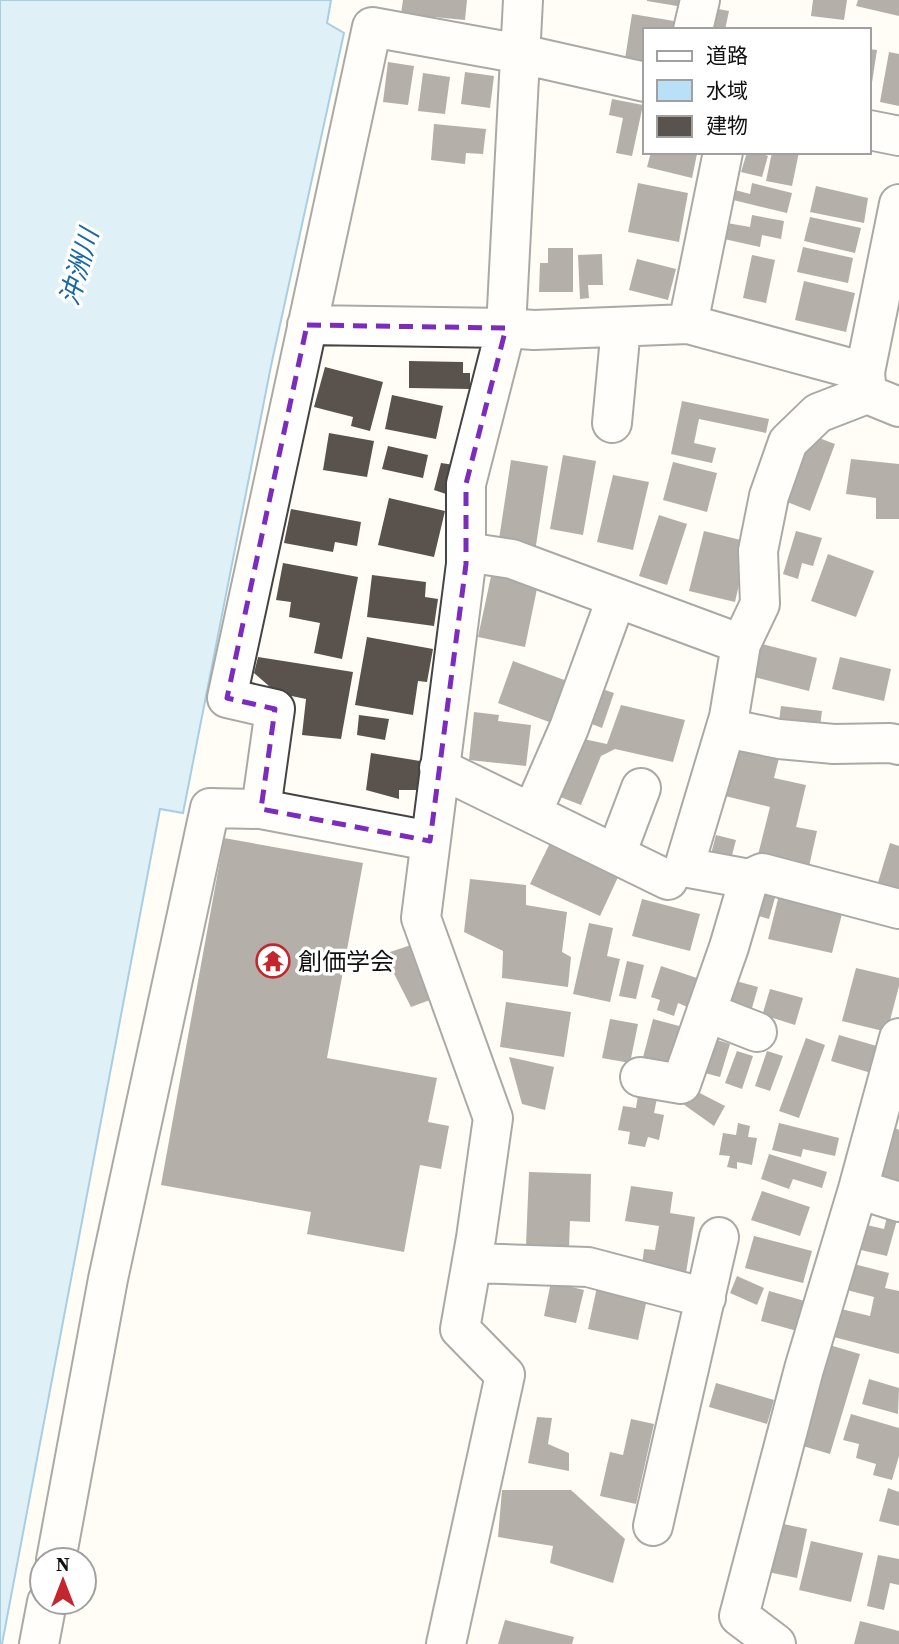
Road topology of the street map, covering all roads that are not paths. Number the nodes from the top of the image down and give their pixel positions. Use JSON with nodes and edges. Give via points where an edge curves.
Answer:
{"nodes":[{"id":1,"x":523,"y":0,"type":"edge"},
{"id":2,"x":700,"y":0,"type":"edge"},
{"id":3,"x":693,"y":28,"type":"edge"},
{"id":4,"x":521,"y":54,"type":"junction"},
{"id":5,"x":643,"y":82,"type":"edge"},
{"id":6,"x":871,"y":130,"type":"edge"},
{"id":7,"x":899,"y":136,"type":"edge"},
{"id":8,"x":723,"y":154,"type":"edge"},
{"id":9,"x":899,"y":204,"type":"edge"},
{"id":10,"x":688,"y":324,"type":"junction"},
{"id":11,"x":307,"y":325,"type":"junction"},
{"id":12,"x":621,"y":327,"type":"junction"},
{"id":13,"x":506,"y":328,"type":"junction"},
{"id":14,"x":877,"y":391,"type":"edge"},
{"id":15,"x":612,"y":423,"type":"dead end"},
{"id":16,"x":466,"y":552,"type":"junction"},
{"id":17,"x":616,"y":598,"type":"junction"},
{"id":18,"x":741,"y":644,"type":"junction"},
{"id":19,"x":726,"y":727,"type":"junction"},
{"id":20,"x":899,"y":745,"type":"edge"},
{"id":21,"x":439,"y":768,"type":"junction"},
{"id":22,"x":641,"y":788,"type":"dead end"},
{"id":23,"x":261,"y":809,"type":"junction"},
{"id":24,"x":532,"y":813,"type":"junction"},
{"id":25,"x":430,"y":841,"type":"junction"},
{"id":26,"x":616,"y":854,"type":"junction"},
{"id":27,"x":749,"y":879,"type":"junction"},
{"id":28,"x":668,"y":880,"type":"dead end"},
{"id":29,"x":899,"y":909,"type":"edge"},
{"id":30,"x":706,"y":1012,"type":"junction"},
{"id":31,"x":757,"y":1032,"type":"dead end"},
{"id":32,"x":899,"y":1038,"type":"edge"},
{"id":33,"x":640,"y":1077,"type":"dead end"},
{"id":34,"x":858,"y":1189,"type":"junction"},
{"id":35,"x":899,"y":1202,"type":"edge"},
{"id":36,"x":719,"y":1237,"type":"dead end"},
{"id":37,"x":472,"y":1262,"type":"junction"},
{"id":38,"x":706,"y":1298,"type":"junction"},
{"id":39,"x":653,"y":1525,"type":"dead end"},
{"id":40,"x":59,"y":1546,"type":"edge"},
{"id":41,"x":44,"y":1616,"type":"edge"},
{"id":42,"x":39,"y":1644,"type":"edge"},
{"id":43,"x":446,"y":1644,"type":"edge"},
{"id":44,"x":776,"y":1644,"type":"edge"}],
"edges":[{"from":1,"to":4,"type":"street"},
{"from":2,"to":3,"type":"street"},
{"from":4,"to":5,"type":"street"},
{"from":4,"to":11,"type":"street","via":[[372,27]]},
{"from":4,"to":13,"type":"street"},
{"from":6,"to":7,"type":"street"},
{"from":8,"to":10,"type":"street"},
{"from":9,"to":14,"type":"street"},
{"from":10,"to":12,"type":"street"},
{"from":10,"to":14,"type":"street"},
{"from":11,"to":13,"type":"street"},
{"from":11,"to":23,"type":"street","via":[[226,698],[275,709]]},
{"from":12,"to":13,"type":"street"},
{"from":12,"to":15,"type":"street"},
{"from":13,"to":16,"type":"street","via":[[466,484]]},
{"from":14,"to":18,"type":"street","via":[[818,413],[788,442],[769,496],[758,551],[760,604]]},
{"from":16,"to":17,"type":"street","via":[[512,559]]},
{"from":16,"to":21,"type":"street"},
{"from":17,"to":18,"type":"street"},
{"from":17,"to":24,"type":"street"},
{"from":18,"to":19,"type":"street"},
{"from":19,"to":20,"type":"street","via":[[779,739]]},
{"from":19,"to":27,"type":"street","via":[[684,867]]},
{"from":21,"to":24,"type":"street"},
{"from":21,"to":25,"type":"street"},
{"from":22,"to":26,"type":"street"},
{"from":23,"to":25,"type":"street"},
{"from":23,"to":40,"type":"street","via":[[210,808],[108,1279]]},
{"from":24,"to":26,"type":"street"},
{"from":25,"to":37,"type":"street","via":[[421,918],[493,1118]]},
{"from":26,"to":28,"type":"street"},
{"from":27,"to":29,"type":"street","via":[[762,873]]},
{"from":27,"to":30,"type":"street"},
{"from":30,"to":31,"type":"street"},
{"from":30,"to":33,"type":"street","via":[[681,1084]]},
{"from":32,"to":34,"type":"street"},
{"from":34,"to":35,"type":"street"},
{"from":34,"to":44,"type":"street","via":[[804,1369],[739,1616]]},
{"from":36,"to":38,"type":"street"},
{"from":37,"to":38,"type":"street","via":[[589,1267]]},
{"from":37,"to":43,"type":"street","via":[[460,1329],[505,1375]]},
{"from":38,"to":39,"type":"street"},
{"from":41,"to":42,"type":"street"}]}
